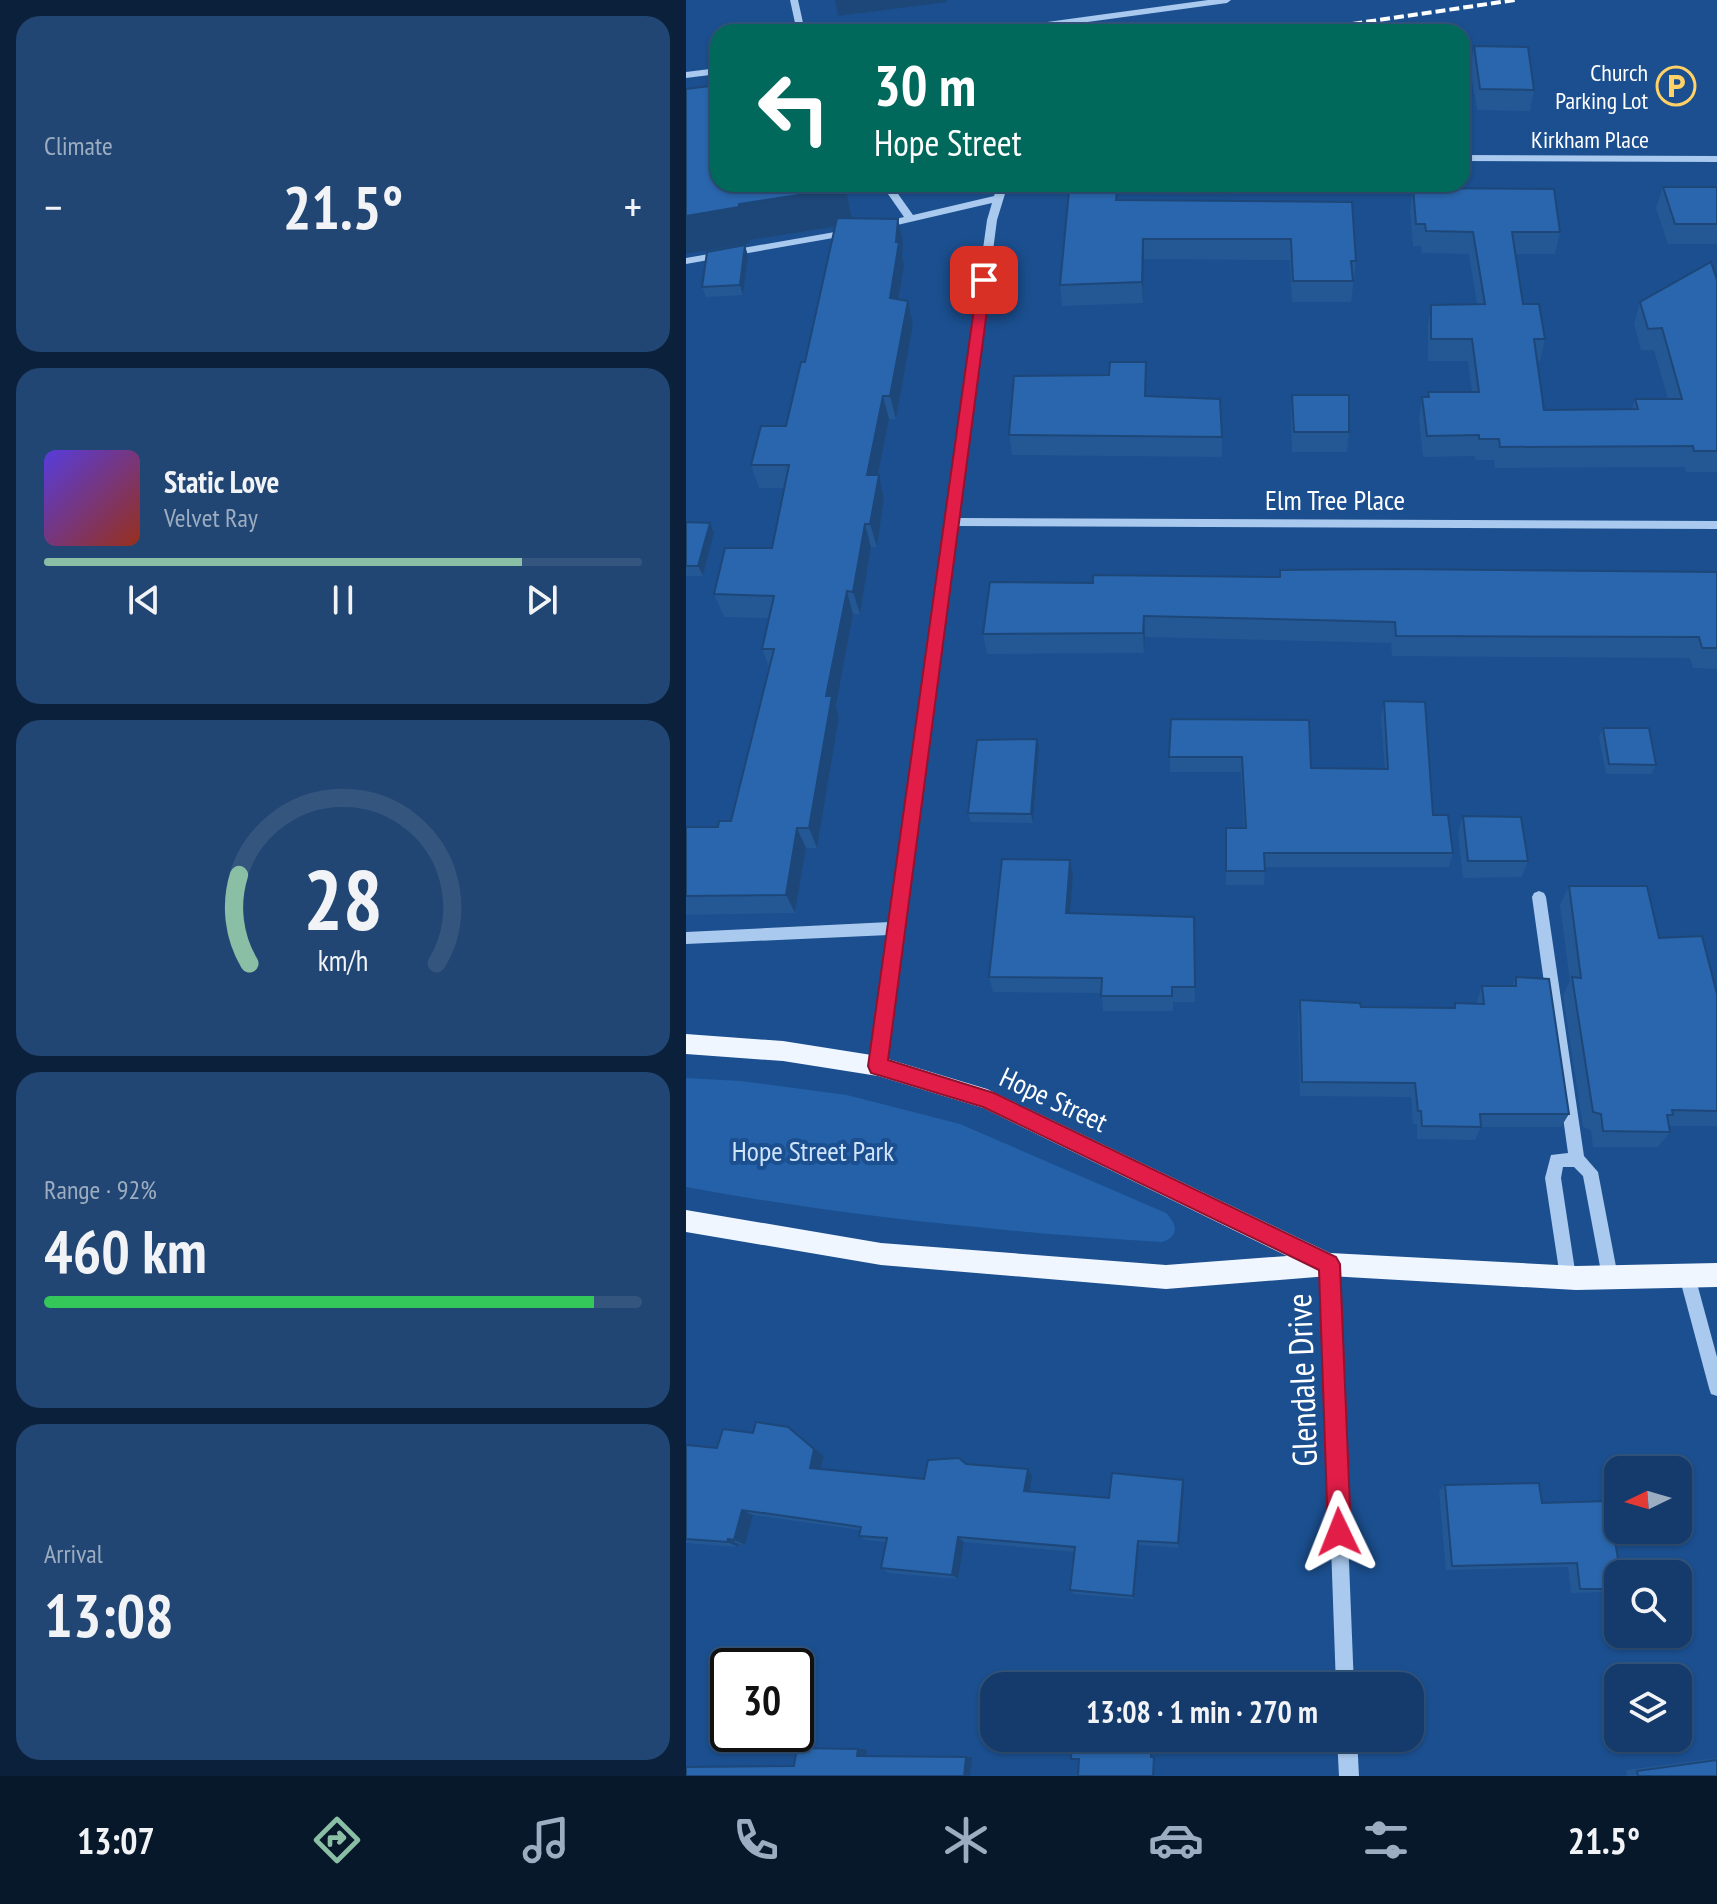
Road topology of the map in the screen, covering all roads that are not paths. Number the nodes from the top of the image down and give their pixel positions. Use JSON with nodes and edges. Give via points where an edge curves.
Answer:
{"nodes":[{"id":1,"x":794,"y":0,"type":"edge"},
{"id":2,"x":1227,"y":0,"type":"edge"},
{"id":3,"x":799,"y":24,"type":"edge"},
{"id":4,"x":1053,"y":24,"type":"edge"},
{"id":5,"x":710,"y":72,"type":"edge"},
{"id":6,"x":686,"y":75,"type":"edge"},
{"id":7,"x":1470,"y":158,"type":"edge"},
{"id":8,"x":1717,"y":159,"type":"edge"},
{"id":9,"x":892,"y":192,"type":"edge"},
{"id":10,"x":999,"y":192,"type":"edge"},
{"id":11,"x":996,"y":199,"type":"junction"},
{"id":12,"x":911,"y":220,"type":"junction"},
{"id":13,"x":686,"y":261,"type":"edge"},
{"id":14,"x":953,"y":522,"type":"junction"},
{"id":15,"x":1717,"y":525,"type":"edge"},
{"id":16,"x":1539,"y":897,"type":"dead end"},
{"id":17,"x":897,"y":928,"type":"junction"},
{"id":18,"x":686,"y":938,"type":"edge"},
{"id":19,"x":686,"y":1044,"type":"edge"},
{"id":20,"x":878,"y":1066,"type":"junction"},
{"id":21,"x":1577,"y":1160,"type":"junction"},
{"id":22,"x":686,"y":1221,"type":"edge"},
{"id":23,"x":1329,"y":1264,"type":"junction"},
{"id":24,"x":1717,"y":1275,"type":"edge"},
{"id":25,"x":1687,"y":1276,"type":"junction"},
{"id":26,"x":1568,"y":1277,"type":"junction"},
{"id":27,"x":1610,"y":1277,"type":"junction"},
{"id":28,"x":1717,"y":1388,"type":"edge"},
{"id":29,"x":1344,"y":1672,"type":"edge"},
{"id":30,"x":1348,"y":1752,"type":"edge"},
{"id":31,"x":1349,"y":1776,"type":"edge"}],
"edges":[{"from":1,"to":3,"type":"street"},
{"from":2,"to":4,"type":"street"},
{"from":5,"to":6,"type":"street"},
{"from":7,"to":8,"type":"street","name":"Kirkham Place"},
{"from":9,"to":12,"type":"street"},
{"from":10,"to":11,"type":"street"},
{"from":11,"to":12,"type":"street"},
{"from":11,"to":14,"type":"street"},
{"from":12,"to":13,"type":"street"},
{"from":14,"to":15,"type":"street","name":"Elm Tree Place"},
{"from":14,"to":17,"type":"street"},
{"from":16,"to":21,"type":"street"},
{"from":17,"to":18,"type":"street"},
{"from":17,"to":20,"type":"street"},
{"from":19,"to":20,"type":"main road","name":"Hope Street","via":[[783,1051]]},
{"from":20,"to":23,"type":"main road","name":"Hope Street","via":[[987,1099]]},
{"from":21,"to":26,"type":"street","via":[[1557,1160],[1553,1178]]},
{"from":21,"to":27,"type":"street","via":[[1590,1172]]},
{"from":22,"to":23,"type":"main road","name":"Hope Street","via":[[881,1254],[1166,1277]]},
{"from":23,"to":26,"type":"main road","name":"Hope Street"},
{"from":23,"to":29,"type":"street","name":"Glendale Drive"},
{"from":24,"to":25,"type":"main road","name":"Hope Street"},
{"from":25,"to":27,"type":"main road","name":"Hope Street"},
{"from":25,"to":28,"type":"street"},
{"from":26,"to":27,"type":"main road","name":"Hope Street"},
{"from":30,"to":31,"type":"street"}]}
